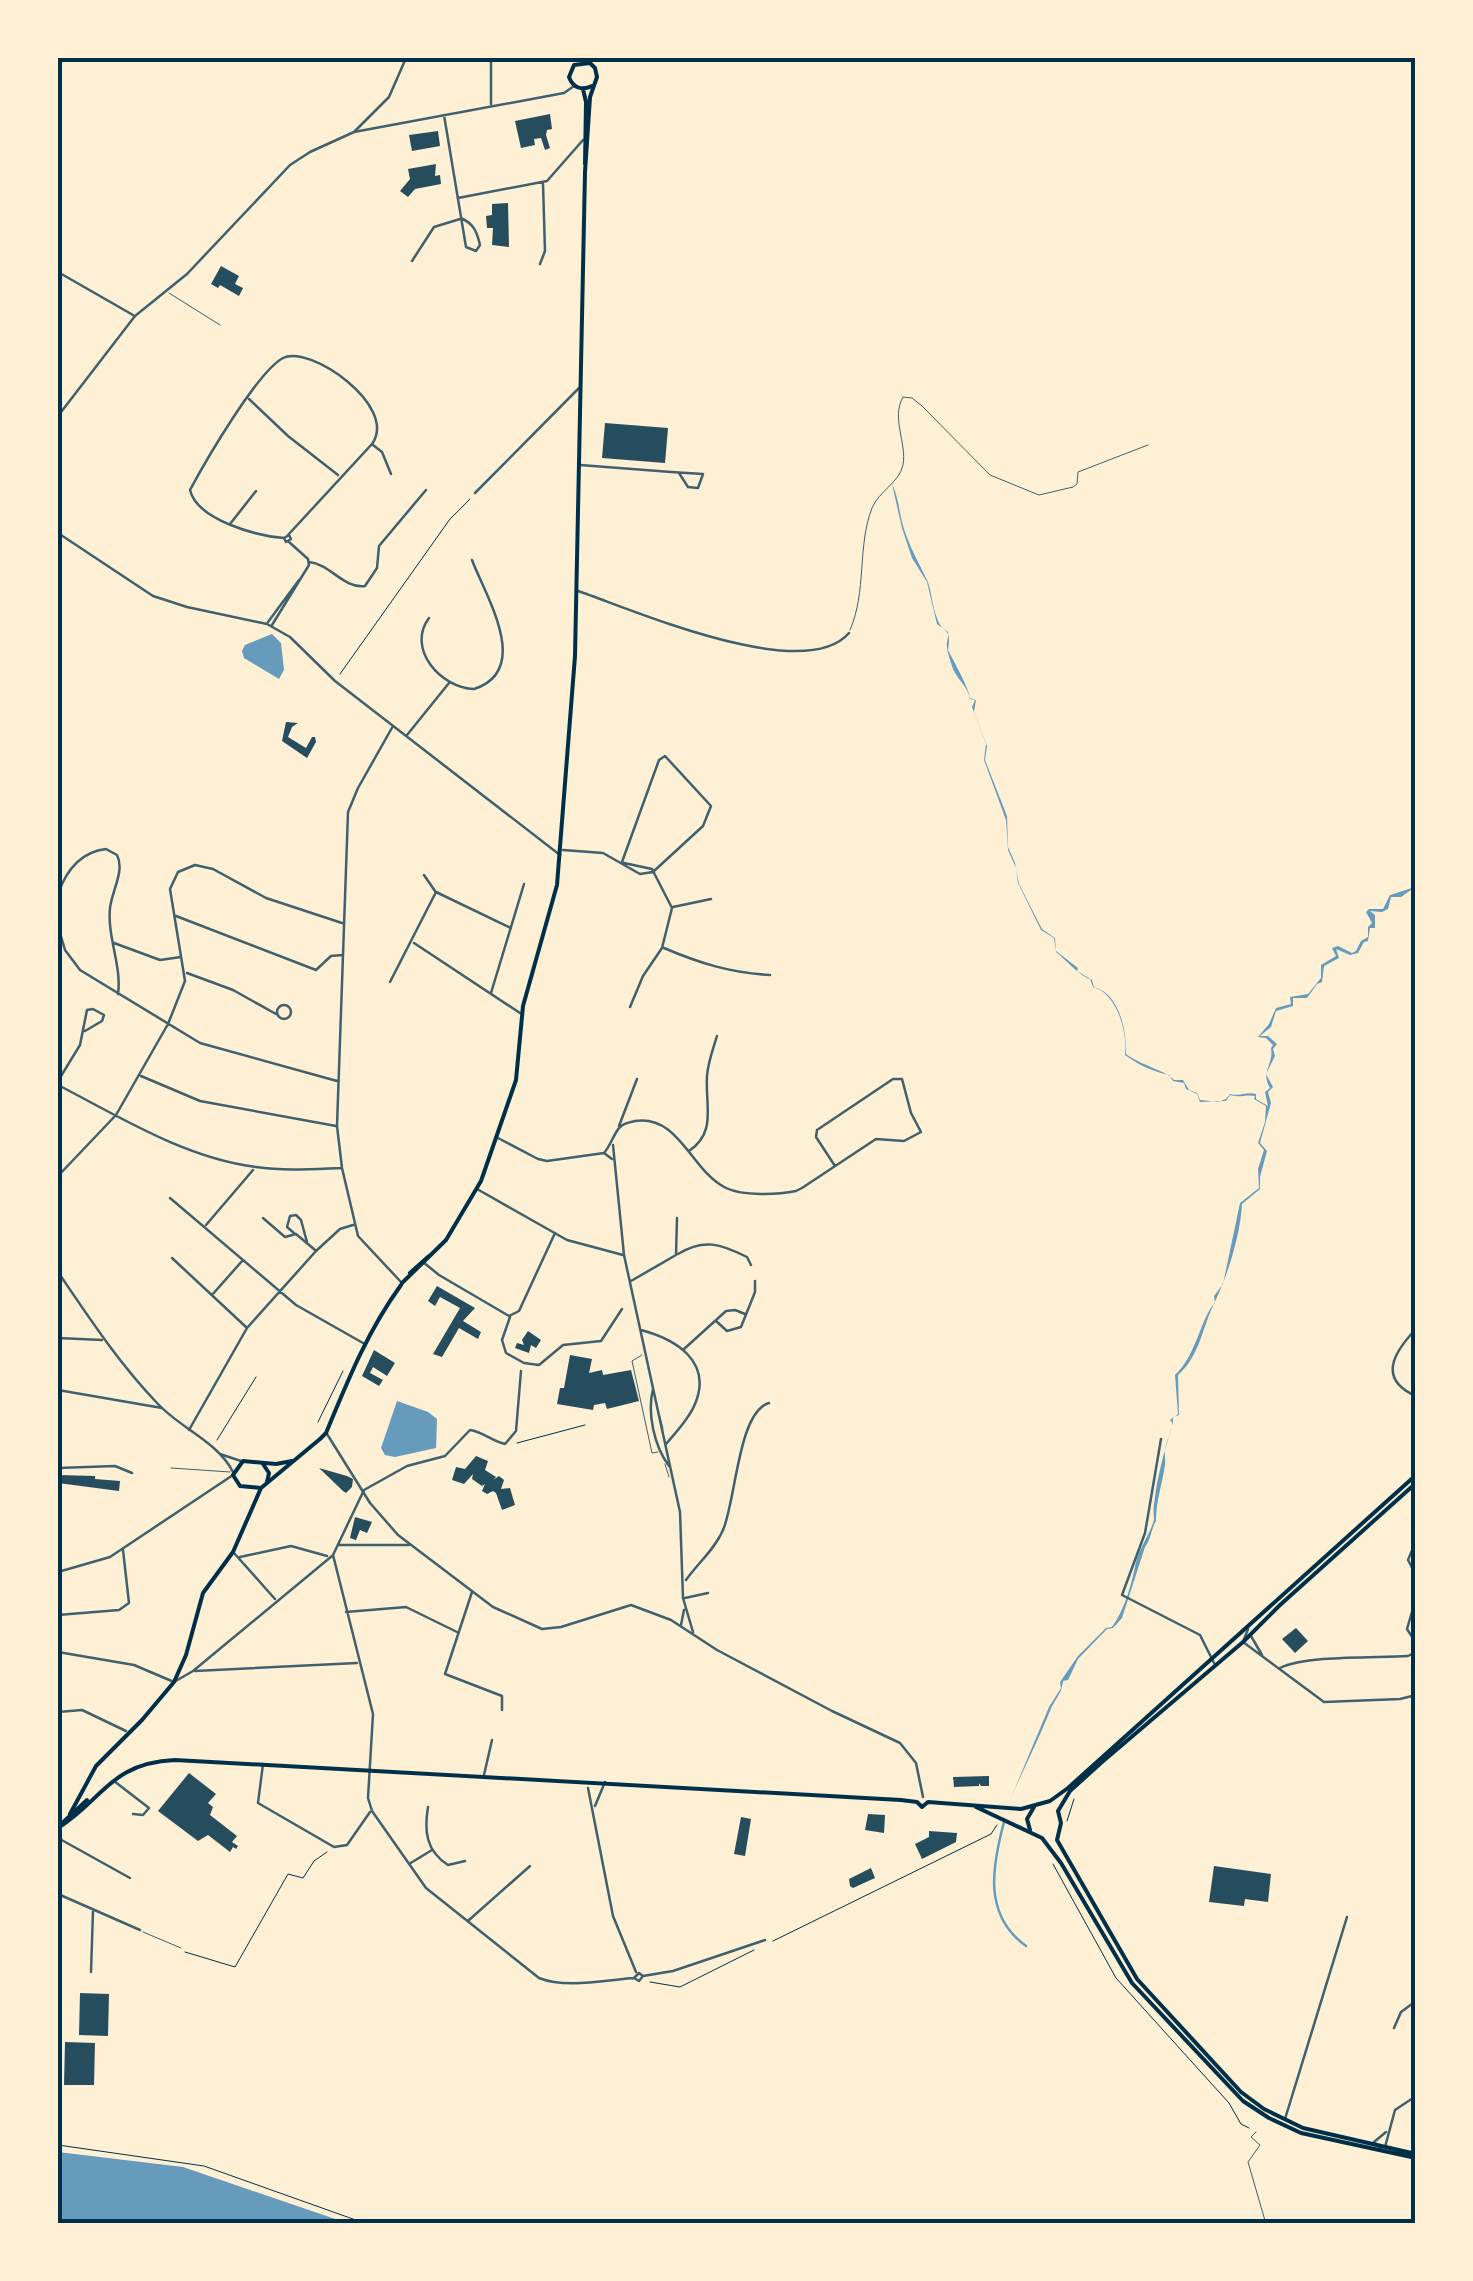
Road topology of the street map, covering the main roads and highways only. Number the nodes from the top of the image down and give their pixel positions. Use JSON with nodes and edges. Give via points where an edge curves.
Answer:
{"nodes":[{"id":1,"x":586,"y":59,"type":"edge"},
{"id":2,"x":592,"y":86,"type":"junction"},
{"id":3,"x":583,"y":89,"type":"junction"},
{"id":4,"x":585,"y":172,"type":"junction"},
{"id":5,"x":292,"y":1461,"type":"junction"},
{"id":6,"x":260,"y":1462,"type":"junction"},
{"id":7,"x":1416,"y":1475,"type":"edge"},
{"id":8,"x":268,"y":1482,"type":"junction"},
{"id":9,"x":1416,"y":1483,"type":"edge"},
{"id":10,"x":260,"y":1488,"type":"junction"},
{"id":11,"x":1212,"y":1661,"type":"junction"},
{"id":12,"x":91,"y":1798,"type":"junction"},
{"id":13,"x":917,"y":1802,"type":"junction"},
{"id":14,"x":928,"y":1802,"type":"junction"},
{"id":15,"x":1042,"y":1804,"type":"junction"},
{"id":16,"x":966,"y":1805,"type":"junction"},
{"id":17,"x":1034,"y":1808,"type":"junction"},
{"id":18,"x":74,"y":1809,"type":"junction"},
{"id":19,"x":1058,"y":1811,"type":"junction"},
{"id":20,"x":60,"y":1826,"type":"edge"},
{"id":21,"x":1031,"y":1832,"type":"junction"},
{"id":22,"x":1058,"y":1832,"type":"junction"},
{"id":23,"x":1042,"y":1838,"type":"junction"},
{"id":24,"x":1283,"y":2123,"type":"junction"},
{"id":25,"x":1383,"y":2149,"type":"junction"},
{"id":26,"x":1416,"y":2156,"type":"edge"}],
"edges":[{"from":1,"to":2,"type":"main road","via":[[597,77]]},
{"from":1,"to":3,"type":"main road","via":[[570,73],[574,86]]},
{"from":2,"to":3,"type":"main road"},
{"from":2,"to":4,"type":"main road"},
{"from":3,"to":4,"type":"main road"},
{"from":4,"to":5,"type":"main road","via":[[576,590],[561,852],[521,1014],[516,1080],[477,1189],[457,1224],[402,1283],[364,1343],[326,1433]]},
{"from":5,"to":6,"type":"main road"},
{"from":5,"to":8,"type":"main road"},
{"from":6,"to":8,"type":"main road"},
{"from":6,"to":10,"type":"main road","via":[[243,1461],[233,1474],[240,1486]]},
{"from":7,"to":11,"type":"main road"},
{"from":8,"to":10,"type":"main road"},
{"from":9,"to":11,"type":"main road","via":[[1250,1635]]},
{"from":10,"to":18,"type":"main road","via":[[233,1552],[203,1593],[174,1682],[90,1774]]},
{"from":11,"to":15,"type":"main road"},
{"from":11,"to":19,"type":"main road","via":[[1070,1791]]},
{"from":12,"to":13,"type":"main road","via":[[134,1768],[168,1760]]},
{"from":12,"to":18,"type":"main road"},
{"from":12,"to":20,"type":"main road"},
{"from":13,"to":14,"type":"main road"},
{"from":13,"to":14,"type":"main road","via":[[922,1796]]},
{"from":14,"to":16,"type":"main road"},
{"from":15,"to":17,"type":"main road"},
{"from":15,"to":19,"type":"main road"},
{"from":16,"to":17,"type":"main road"},
{"from":16,"to":21,"type":"main road"},
{"from":17,"to":21,"type":"main road"},
{"from":18,"to":20,"type":"main road"},
{"from":19,"to":22,"type":"main road"},
{"from":21,"to":23,"type":"main road"},
{"from":22,"to":23,"type":"main road"},
{"from":22,"to":24,"type":"main road","via":[[1137,1980],[1232,2084]]},
{"from":23,"to":24,"type":"main road","via":[[1132,1983],[1228,2088]]},
{"from":24,"to":25,"type":"main road"},
{"from":24,"to":25,"type":"main road","via":[[1321,2139]]},
{"from":25,"to":26,"type":"main road"}]}
